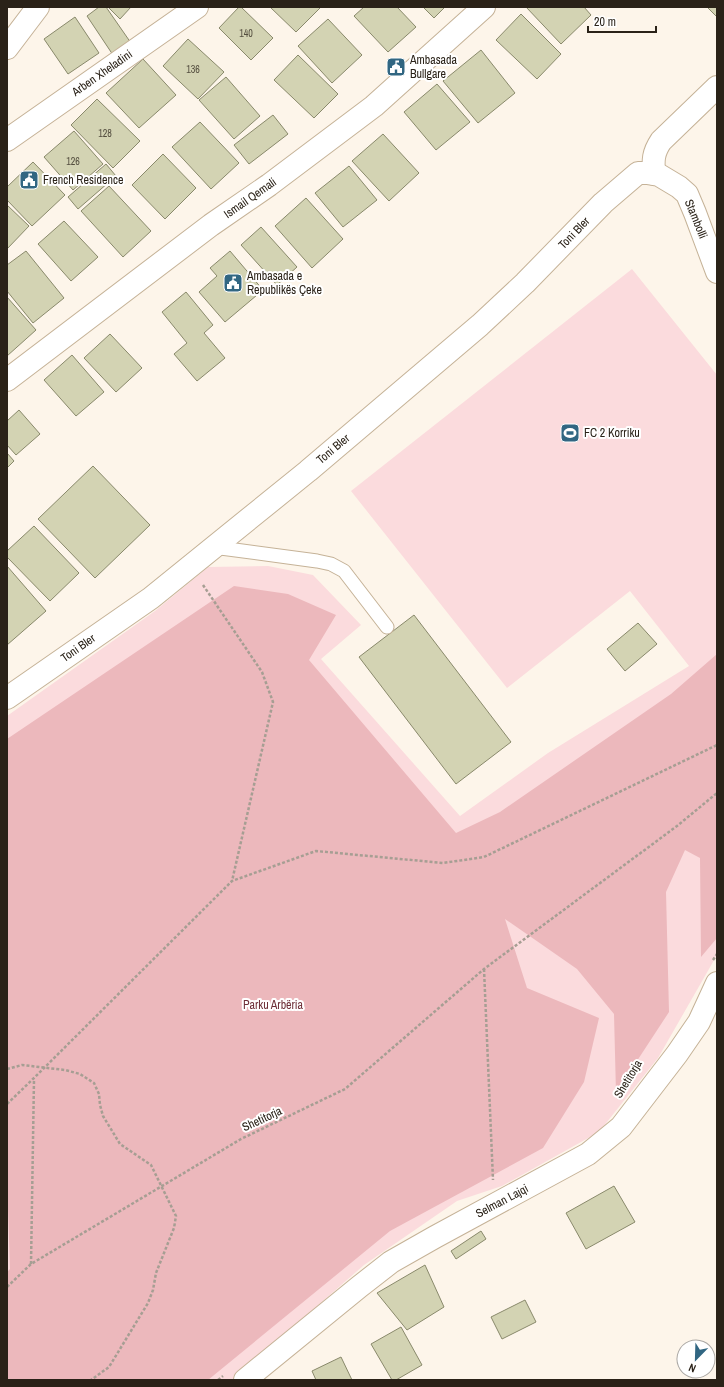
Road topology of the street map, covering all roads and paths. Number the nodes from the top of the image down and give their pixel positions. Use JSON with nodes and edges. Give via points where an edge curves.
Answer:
{"nodes":[{"id":1,"x":38,"y":7,"type":"edge"},
{"id":2,"x":197,"y":7,"type":"edge"},
{"id":3,"x":484,"y":7,"type":"edge"},
{"id":4,"x":7,"y":48,"type":"edge"},
{"id":5,"x":717,"y":87,"type":"edge"},
{"id":6,"x":7,"y":140,"type":"edge"},
{"id":7,"x":646,"y":174,"type":"junction"},
{"id":8,"x":717,"y":272,"type":"edge"},
{"id":9,"x":7,"y":380,"type":"edge"},
{"id":10,"x":213,"y":547,"type":"junction"},
{"id":11,"x":190,"y":566,"type":"junction"},
{"id":12,"x":388,"y":627,"type":"dead end"},
{"id":13,"x":7,"y":698,"type":"edge"},
{"id":14,"x":717,"y":744,"type":"edge"},
{"id":15,"x":717,"y":793,"type":"edge"},
{"id":16,"x":232,"y":881,"type":"junction"},
{"id":17,"x":717,"y":954,"type":"edge"},
{"id":18,"x":712,"y":961,"type":"dead end"},
{"id":19,"x":484,"y":969,"type":"junction"},
{"id":20,"x":717,"y":983,"type":"edge"},
{"id":21,"x":45,"y":1068,"type":"junction"},
{"id":22,"x":7,"y":1069,"type":"edge"},
{"id":23,"x":34,"y":1078,"type":"junction"},
{"id":24,"x":7,"y":1104,"type":"edge"},
{"id":25,"x":493,"y":1184,"type":"dead end"},
{"id":26,"x":161,"y":1186,"type":"junction"},
{"id":27,"x":31,"y":1264,"type":"junction"},
{"id":28,"x":7,"y":1287,"type":"edge"},
{"id":29,"x":224,"y":1375,"type":"dead end"},
{"id":30,"x":91,"y":1380,"type":"edge"},
{"id":31,"x":218,"y":1380,"type":"edge"},
{"id":32,"x":245,"y":1380,"type":"edge"}],
"edges":[{"from":1,"to":4,"type":"street"},
{"from":2,"to":6,"type":"street","name":"Arben Xheladini"},
{"from":3,"to":9,"type":"street","name":"Ismail Qemali","via":[[374,106],[211,225]]},
{"from":5,"to":7,"type":"street","via":[[661,141]]},
{"from":7,"to":8,"type":"street","name":"Stambolli","via":[[659,175],[670,180],[687,194]]},
{"from":7,"to":10,"type":"street","name":"Toni Bler","via":[[603,203],[525,284],[480,325],[308,471]]},
{"from":10,"to":11,"type":"street","name":"Toni Bler"},
{"from":10,"to":12,"type":"lane","via":[[331,564],[344,571]]},
{"from":11,"to":13,"type":"street","name":"Toni Bler","via":[[151,598]]},
{"from":11,"to":16,"type":"path","via":[[262,672],[273,702]]},
{"from":14,"to":16,"type":"path","via":[[484,857],[443,863],[316,851]]},
{"from":15,"to":19,"type":"path","name":"Shetitorja","via":[[677,826]]},
{"from":16,"to":21,"type":"path"},
{"from":17,"to":18,"type":"path"},
{"from":19,"to":25,"type":"path"},
{"from":19,"to":26,"type":"path","name":"Shetitorja","via":[[345,1089],[241,1139]]},
{"from":20,"to":32,"type":"street","name":"Selman Lajqi","via":[[699,1022],[621,1127],[588,1154],[391,1262]]},
{"from":21,"to":22,"type":"path","via":[[22,1065]]},
{"from":21,"to":23,"type":"path"},
{"from":21,"to":26,"type":"path","via":[[80,1074],[94,1083],[103,1116],[120,1144],[151,1165]]},
{"from":23,"to":24,"type":"path"},
{"from":23,"to":27,"type":"path"},
{"from":26,"to":27,"type":"path","name":"Shetitorja"},
{"from":26,"to":30,"type":"path","via":[[176,1216],[174,1228],[156,1273],[153,1290],[110,1367]]},
{"from":27,"to":28,"type":"path","name":"Shetitorja"},
{"from":29,"to":31,"type":"path"}]}
